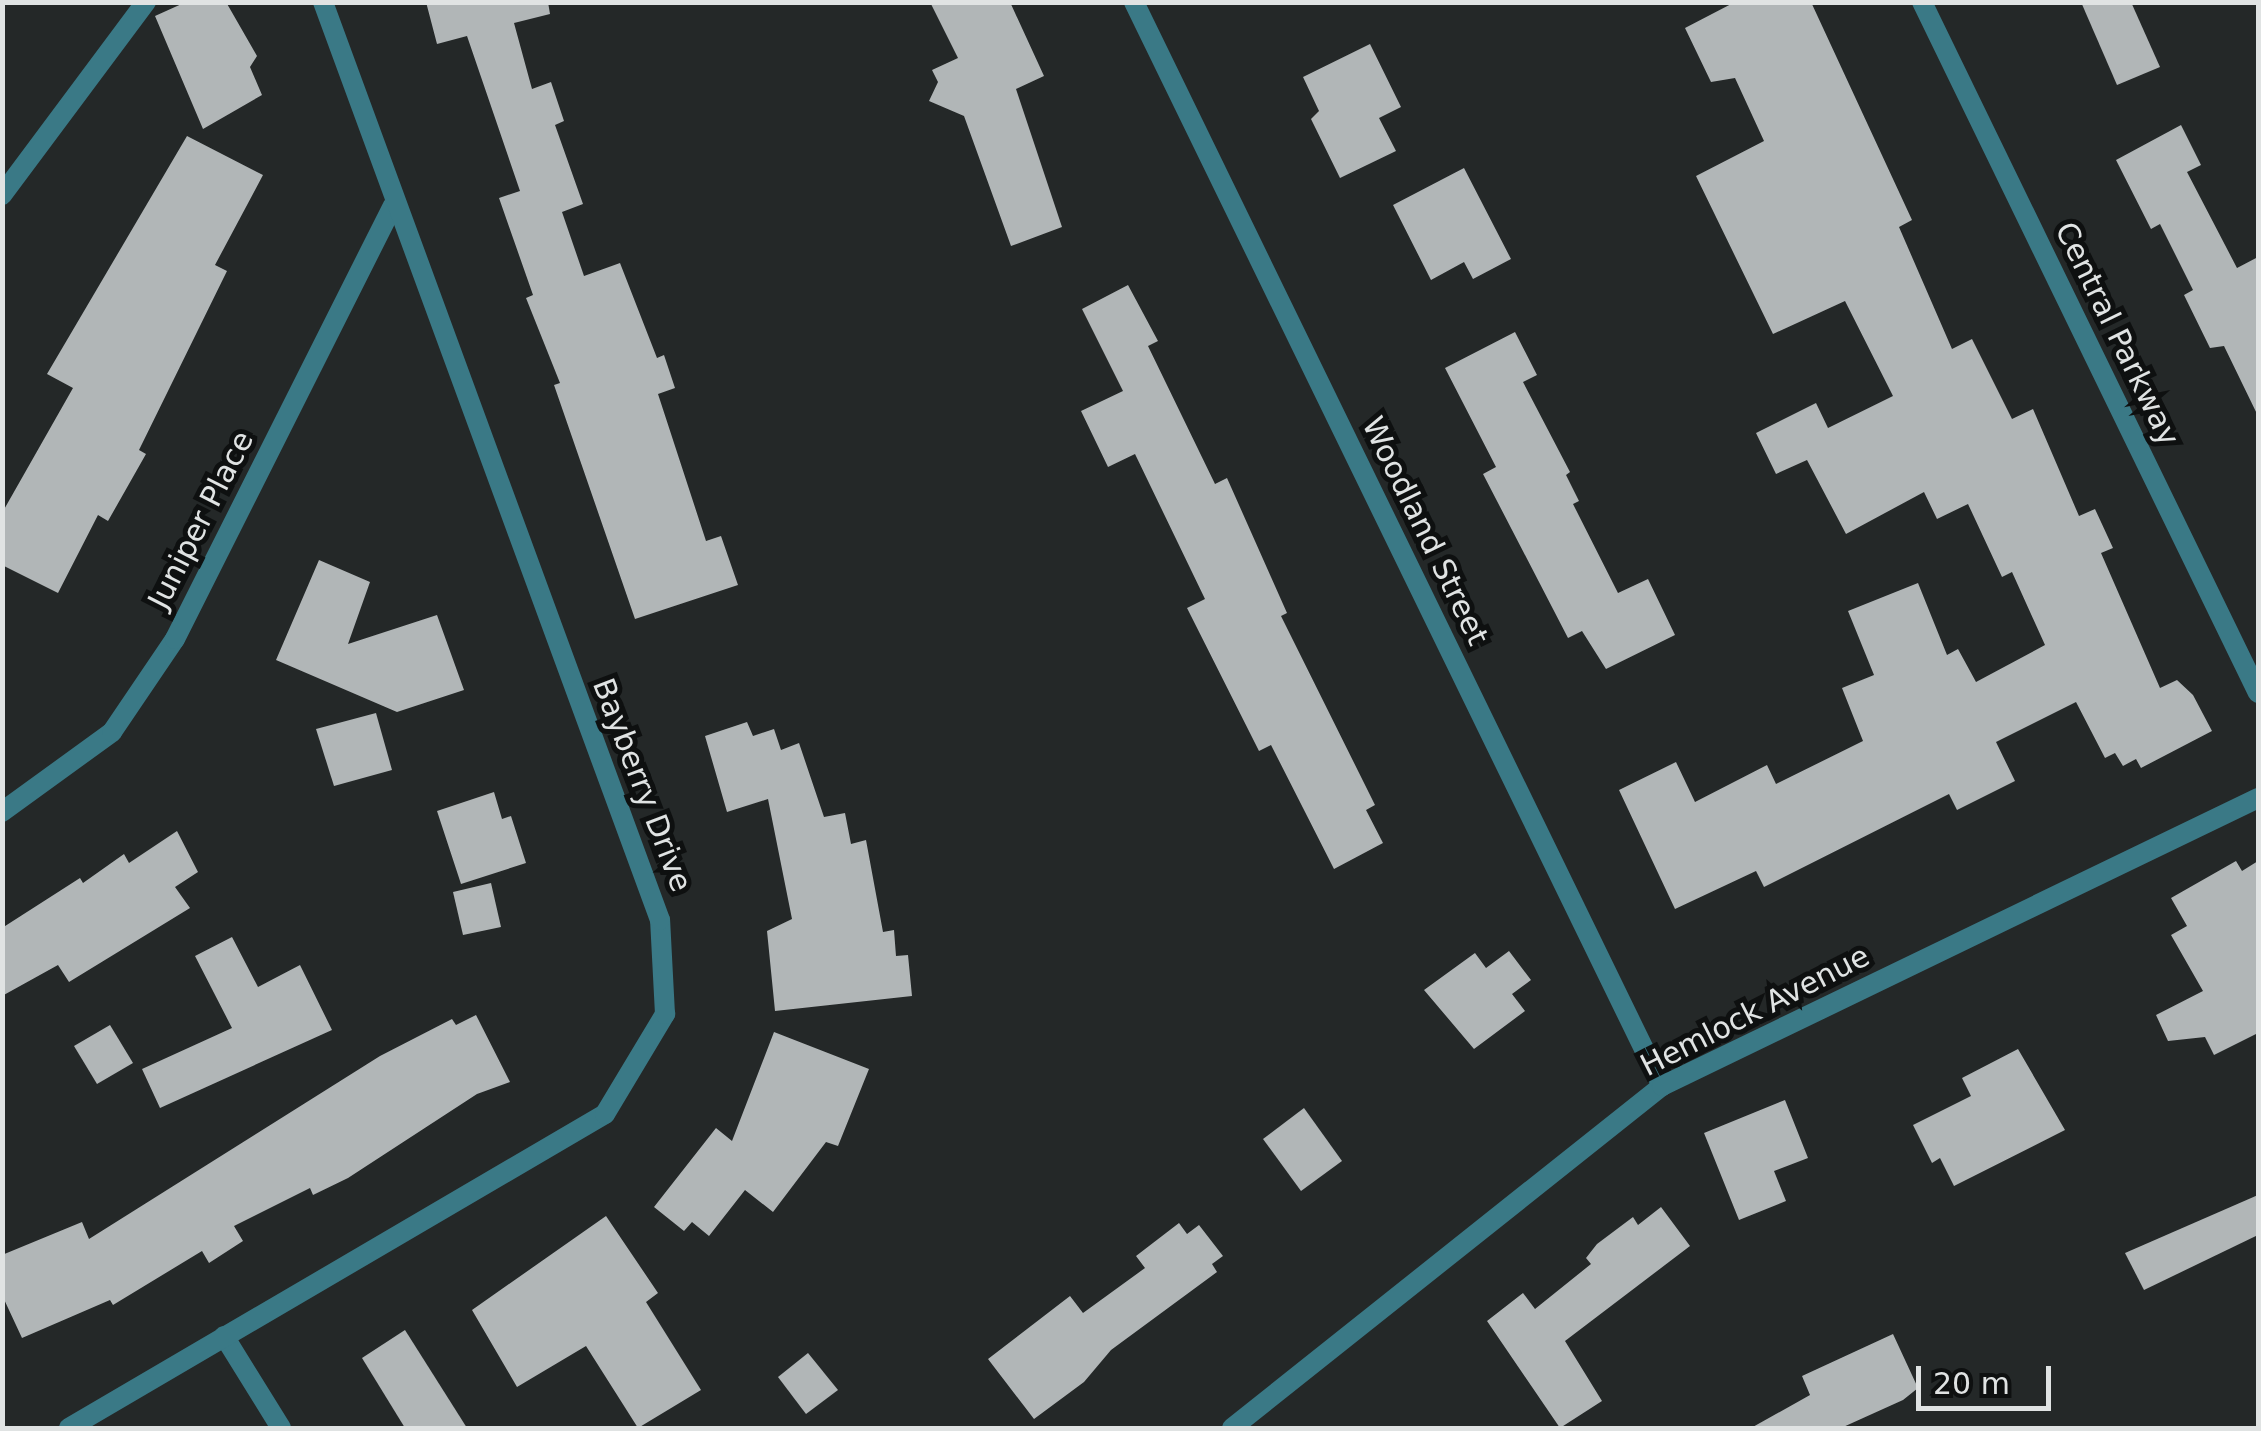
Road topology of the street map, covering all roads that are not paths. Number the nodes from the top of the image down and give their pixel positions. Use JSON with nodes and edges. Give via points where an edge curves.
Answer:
{"nodes":[{"id":1,"x":146,"y":2,"type":"edge"},
{"id":2,"x":323,"y":2,"type":"edge"},
{"id":3,"x":1134,"y":2,"type":"edge"},
{"id":4,"x":1922,"y":2,"type":"edge"},
{"id":5,"x":2,"y":195,"type":"edge"},
{"id":6,"x":392,"y":206,"type":"junction"},
{"id":7,"x":2258,"y":692,"type":"edge"},
{"id":8,"x":2258,"y":798,"type":"edge"},
{"id":9,"x":2,"y":812,"type":"edge"},
{"id":10,"x":1662,"y":1086,"type":"junction"},
{"id":11,"x":224,"y":1336,"type":"junction"},
{"id":12,"x":70,"y":1428,"type":"edge"},
{"id":13,"x":281,"y":1428,"type":"edge"},
{"id":14,"x":1232,"y":1428,"type":"edge"}],
"edges":[{"from":1,"to":5,"type":"street"},
{"from":2,"to":6,"type":"street","name":"Bayberry Drive"},
{"from":3,"to":10,"type":"street","name":"Woodland Street"},
{"from":4,"to":7,"type":"street","name":"Central Parkway"},
{"from":6,"to":9,"type":"street","name":"Juniper Place","via":[[175,639],[112,732]]},
{"from":6,"to":11,"type":"street","name":"Bayberry Drive","via":[[660,920],[665,1014],[606,1114]]},
{"from":8,"to":10,"type":"street","name":"Hemlock Avenue"},
{"from":10,"to":14,"type":"street","name":"Hemlock Avenue"},
{"from":11,"to":12,"type":"street","name":"Bayberry Drive"},
{"from":11,"to":13,"type":"street"}]}
